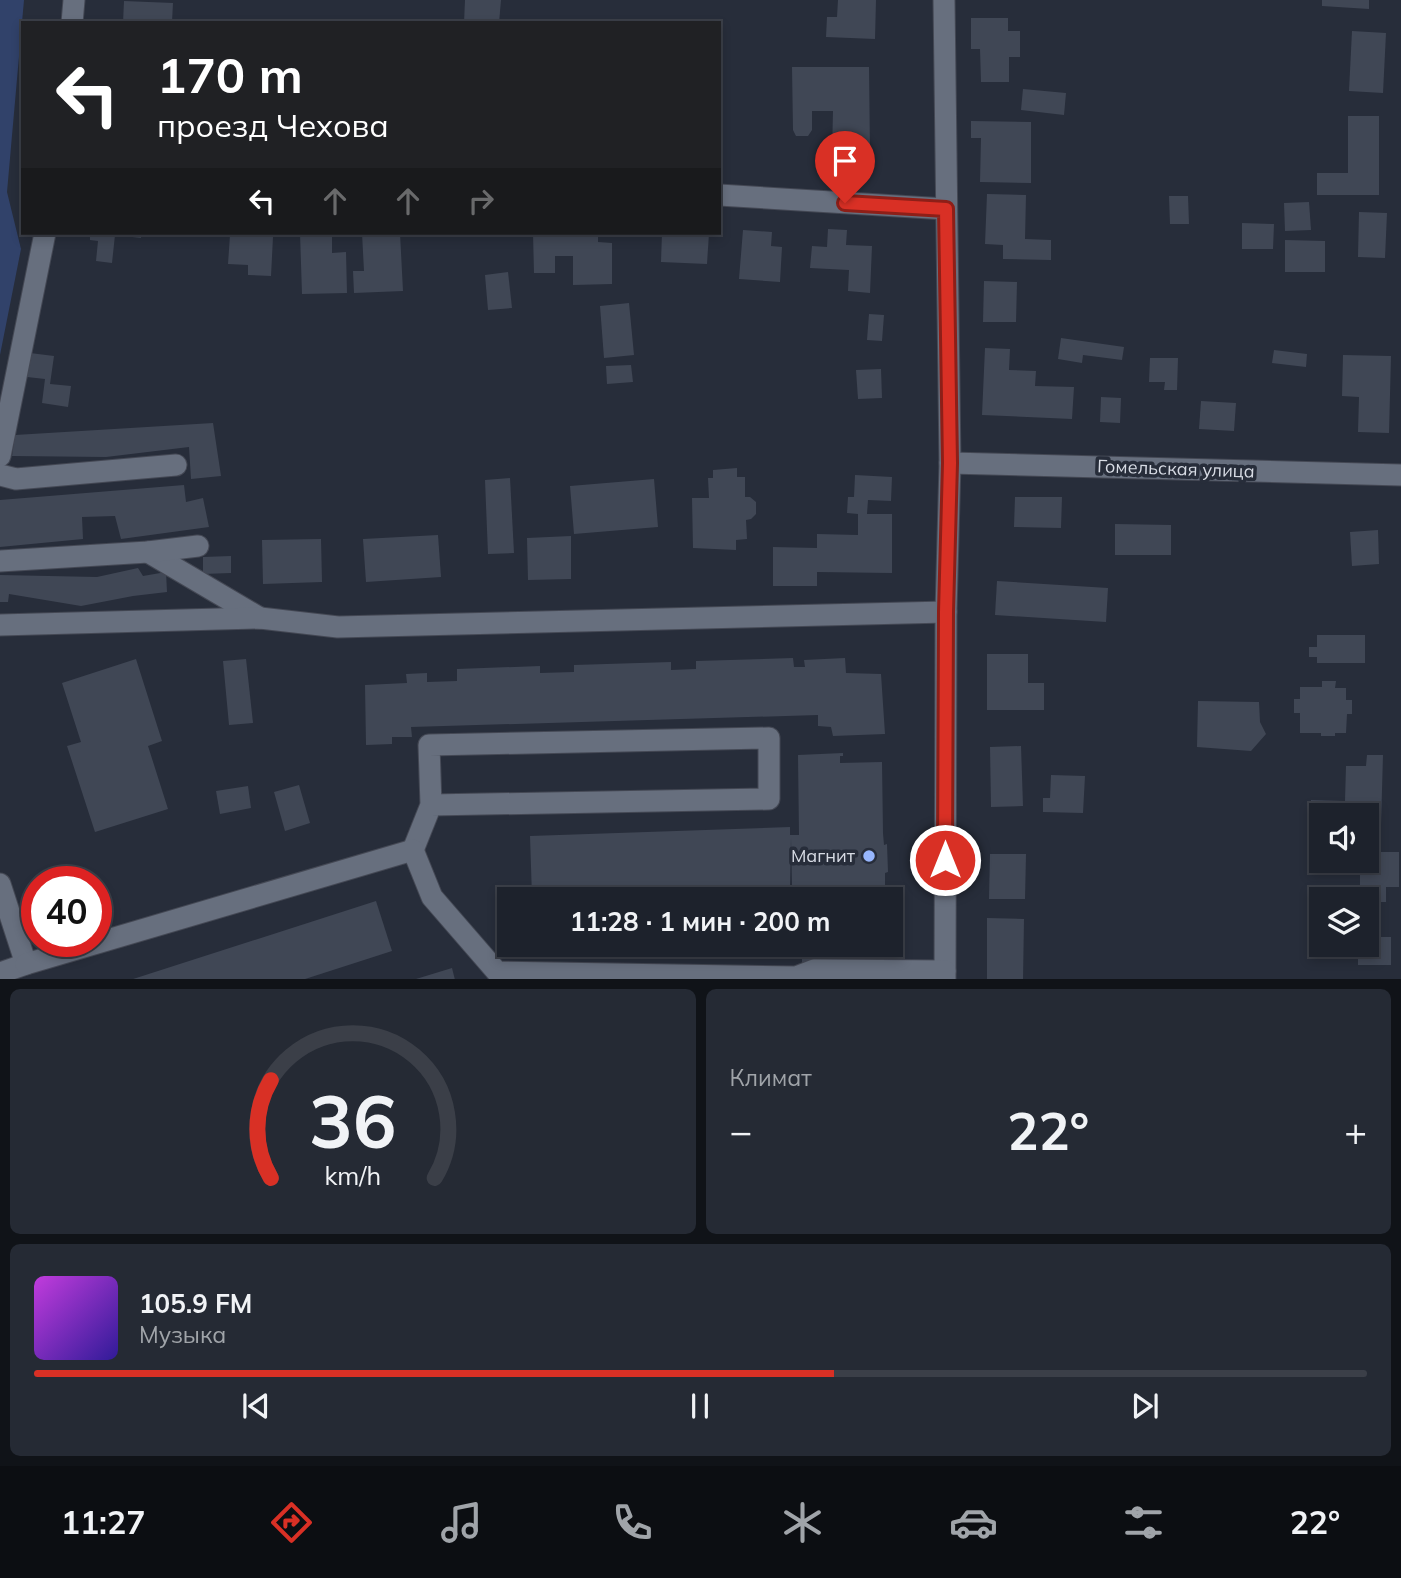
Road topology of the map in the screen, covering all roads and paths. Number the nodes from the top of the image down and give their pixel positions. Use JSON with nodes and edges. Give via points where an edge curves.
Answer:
{"nodes":[{"id":1,"x":74,"y":0,"type":"edge"},
{"id":2,"x":944,"y":0,"type":"edge"},
{"id":3,"x":72,"y":21,"type":"edge"},
{"id":4,"x":721,"y":195,"type":"edge"},
{"id":5,"x":946,"y":209,"type":"junction"},
{"id":6,"x":45,"y":235,"type":"edge"},
{"id":7,"x":0,"y":456,"type":"edge"},
{"id":8,"x":950,"y":463,"type":"junction"},
{"id":9,"x":176,"y":465,"type":"dead end"},
{"id":10,"x":0,"y":475,"type":"edge"},
{"id":11,"x":1401,"y":475,"type":"edge"},
{"id":12,"x":198,"y":546,"type":"dead end"},
{"id":13,"x":148,"y":552,"type":"junction"},
{"id":14,"x":0,"y":561,"type":"edge"},
{"id":15,"x":946,"y":612,"type":"junction"},
{"id":16,"x":260,"y":618,"type":"junction"},
{"id":17,"x":0,"y":625,"type":"edge"},
{"id":18,"x":431,"y":806,"type":"junction"},
{"id":19,"x":413,"y":850,"type":"junction"},
{"id":20,"x":0,"y":884,"type":"edge"},
{"id":21,"x":26,"y":964,"type":"junction"},
{"id":22,"x":0,"y":973,"type":"edge"},
{"id":23,"x":944,"y":975,"type":"edge"}],
"edges":[{"from":1,"to":3,"type":"street"},
{"from":2,"to":5,"type":"street"},
{"from":4,"to":5,"type":"street"},
{"from":5,"to":8,"type":"street"},
{"from":6,"to":7,"type":"street"},
{"from":8,"to":11,"type":"street","name":"Гомельская улица"},
{"from":8,"to":15,"type":"street"},
{"from":9,"to":10,"type":"street","via":[[16,479]]},
{"from":12,"to":13,"type":"street"},
{"from":13,"to":14,"type":"street"},
{"from":13,"to":16,"type":"street"},
{"from":15,"to":16,"type":"street","via":[[338,627]]},
{"from":15,"to":23,"type":"street"},
{"from":16,"to":17,"type":"street"},
{"from":18,"to":18,"type":"street","via":[[769,799],[769,738],[429,745]]},
{"from":18,"to":19,"type":"street"},
{"from":19,"to":21,"type":"street"},
{"from":19,"to":23,"type":"street","via":[[432,897],[497,972],[796,977],[814,970]]},
{"from":20,"to":21,"type":"street"},
{"from":21,"to":22,"type":"street"}]}
